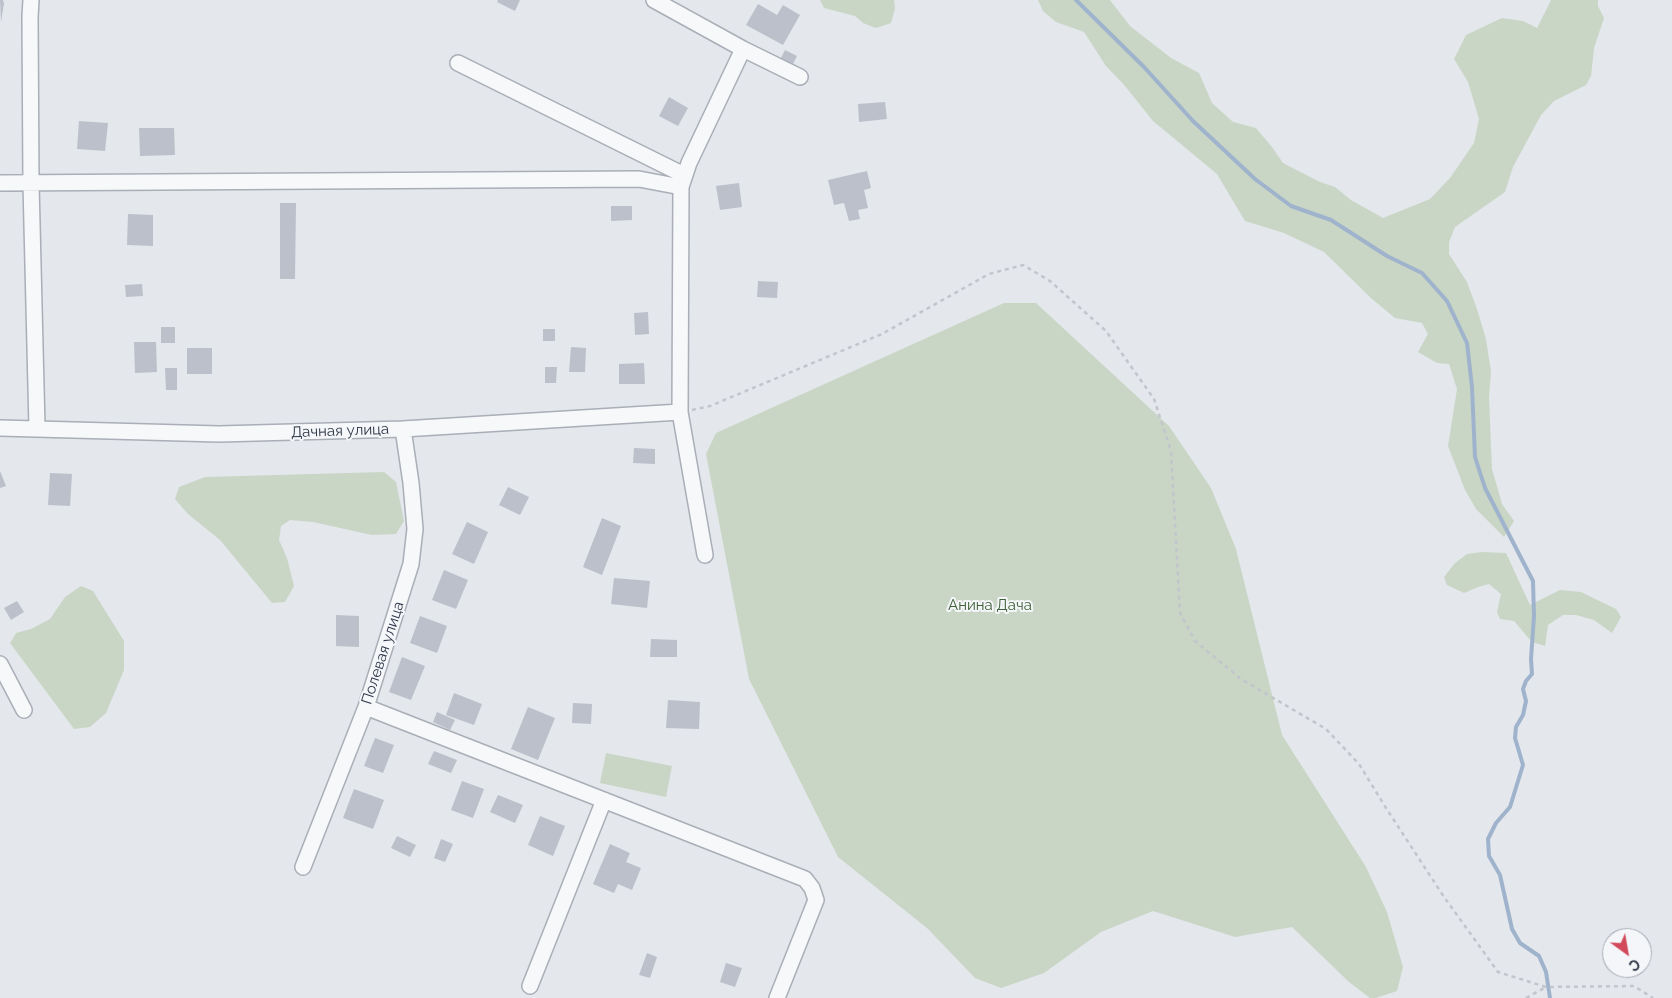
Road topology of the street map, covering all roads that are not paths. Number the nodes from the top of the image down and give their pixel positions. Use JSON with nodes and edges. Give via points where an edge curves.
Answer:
{"nodes":[{"id":1,"x":31,"y":0,"type":"edge"},
{"id":2,"x":654,"y":0,"type":"edge"},
{"id":3,"x":743,"y":49,"type":"junction"},
{"id":4,"x":458,"y":63,"type":"dead end"},
{"id":5,"x":800,"y":76,"type":"dead end"},
{"id":6,"x":682,"y":181,"type":"junction"},
{"id":7,"x":0,"y":183,"type":"edge"},
{"id":8,"x":31,"y":184,"type":"junction"},
{"id":9,"x":680,"y":412,"type":"junction"},
{"id":10,"x":0,"y":428,"type":"edge"},
{"id":11,"x":37,"y":428,"type":"junction"},
{"id":12,"x":403,"y":429,"type":"junction"},
{"id":13,"x":705,"y":554,"type":"dead end"},
{"id":14,"x":0,"y":664,"type":"edge"},
{"id":15,"x":366,"y":707,"type":"junction"},
{"id":16,"x":24,"y":710,"type":"dead end"},
{"id":17,"x":604,"y":800,"type":"junction"},
{"id":18,"x":302,"y":867,"type":"dead end"},
{"id":19,"x":530,"y":986,"type":"dead end"},
{"id":20,"x":777,"y":998,"type":"edge"}],
"edges":[{"from":1,"to":8,"type":"street"},
{"from":2,"to":3,"type":"street"},
{"from":3,"to":5,"type":"street"},
{"from":3,"to":6,"type":"street"},
{"from":4,"to":6,"type":"street"},
{"from":6,"to":8,"type":"street"},
{"from":6,"to":9,"type":"street"},
{"from":7,"to":8,"type":"street"},
{"from":8,"to":11,"type":"street"},
{"from":9,"to":12,"type":"street","name":"Дачная улица"},
{"from":9,"to":13,"type":"street"},
{"from":10,"to":11,"type":"street","name":"Дачная улица"},
{"from":11,"to":12,"type":"street","name":"Дачная улица","via":[[219,434]]},
{"from":12,"to":15,"type":"street","name":"Полевая улица","via":[[415,529],[411,564]]},
{"from":14,"to":16,"type":"street"},
{"from":15,"to":17,"type":"street"},
{"from":15,"to":18,"type":"street","name":"Полевая улица"},
{"from":17,"to":19,"type":"street"},
{"from":17,"to":20,"type":"street","via":[[805,879],[816,900]]}]}
